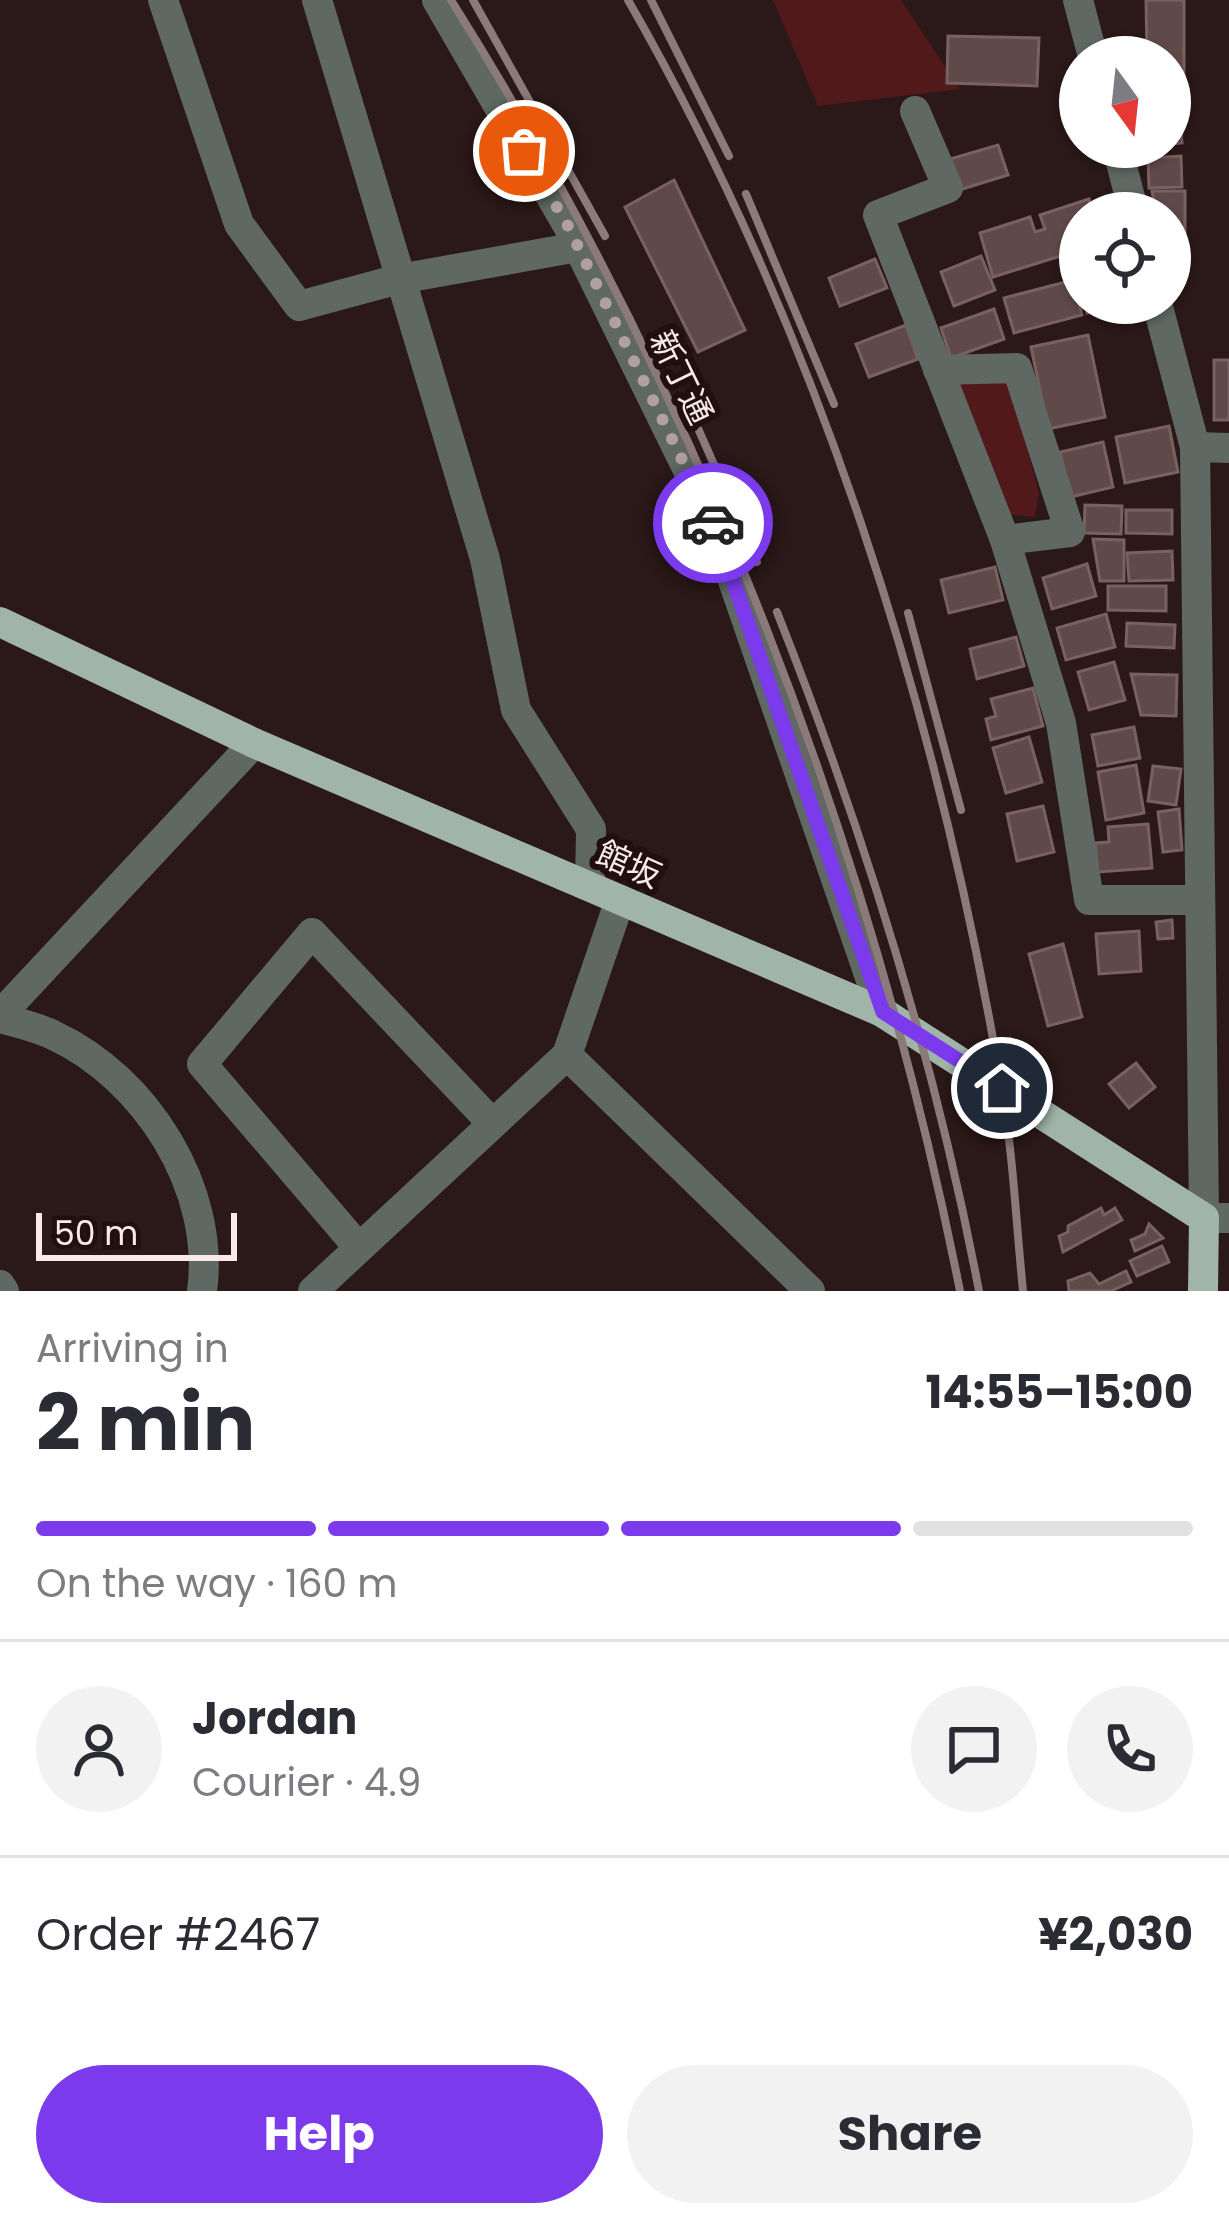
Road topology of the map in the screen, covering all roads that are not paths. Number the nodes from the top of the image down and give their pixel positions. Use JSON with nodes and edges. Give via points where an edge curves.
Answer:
{"nodes":[{"id":1,"x":163,"y":0,"type":"edge"},
{"id":2,"x":317,"y":0,"type":"edge"},
{"id":3,"x":437,"y":0,"type":"edge"},
{"id":4,"x":1078,"y":0,"type":"edge"},
{"id":5,"x":1087,"y":36,"type":"edge"},
{"id":6,"x":915,"y":110,"type":"dead end"},
{"id":7,"x":578,"y":247,"type":"junction"},
{"id":8,"x":399,"y":279,"type":"junction"},
{"id":9,"x":1163,"y":324,"type":"edge"},
{"id":10,"x":938,"y":370,"type":"junction"},
{"id":11,"x":1195,"y":447,"type":"junction"},
{"id":12,"x":1229,"y":448,"type":"edge"},
{"id":13,"x":1005,"y":540,"type":"junction"},
{"id":14,"x":0,"y":622,"type":"edge"},
{"id":15,"x":254,"y":743,"type":"junction"},
{"id":16,"x":590,"y":886,"type":"junction"},
{"id":17,"x":620,"y":900,"type":"junction"},
{"id":18,"x":1200,"y":900,"type":"junction"},
{"id":19,"x":883,"y":1012,"type":"junction"},
{"id":20,"x":0,"y":1017,"type":"edge"},
{"id":21,"x":567,"y":1055,"type":"junction"},
{"id":22,"x":491,"y":1122,"type":"junction"},
{"id":23,"x":1216,"y":1218,"type":"edge"},
{"id":24,"x":359,"y":1248,"type":"junction"},
{"id":25,"x":202,"y":1291,"type":"edge"},
{"id":26,"x":313,"y":1291,"type":"edge"},
{"id":27,"x":810,"y":1291,"type":"edge"},
{"id":28,"x":1203,"y":1291,"type":"edge"}],
"edges":[{"from":1,"to":8,"type":"street","via":[[238,224],[299,306]]},
{"from":2,"to":8,"type":"street"},
{"from":3,"to":7,"type":"street","name":"新丁通"},
{"from":4,"to":5,"type":"street"},
{"from":6,"to":10,"type":"street","via":[[948,188],[878,215]]},
{"from":7,"to":8,"type":"street"},
{"from":7,"to":19,"type":"street","name":"新丁通","via":[[711,518]]},
{"from":8,"to":16,"type":"street","via":[[485,559],[516,710],[591,829]]},
{"from":9,"to":11,"type":"street"},
{"from":10,"to":13,"type":"street"},
{"from":10,"to":13,"type":"street","via":[[1017,368],[1070,532]]},
{"from":11,"to":12,"type":"street"},
{"from":11,"to":18,"type":"street"},
{"from":13,"to":18,"type":"street","via":[[1060,723],[1089,900]]},
{"from":14,"to":15,"type":"main road","name":"館坂"},
{"from":15,"to":16,"type":"main road","name":"館坂"},
{"from":15,"to":20,"type":"street"},
{"from":16,"to":17,"type":"main road","name":"館坂"},
{"from":17,"to":19,"type":"main road","name":"館坂"},
{"from":17,"to":21,"type":"street"},
{"from":18,"to":23,"type":"street"},
{"from":19,"to":23,"type":"main road","name":"館坂"},
{"from":20,"to":25,"type":"street","via":[[54,1035],[123,1082],[189,1181],[208,1252]]},
{"from":21,"to":22,"type":"street"},
{"from":21,"to":27,"type":"street"},
{"from":22,"to":24,"type":"street"},
{"from":22,"to":24,"type":"street","via":[[312,933],[202,1064]]},
{"from":23,"to":28,"type":"main road"},
{"from":24,"to":26,"type":"street"}]}
